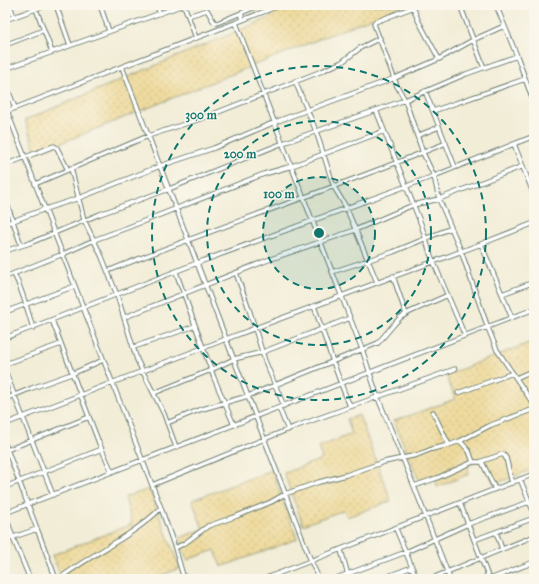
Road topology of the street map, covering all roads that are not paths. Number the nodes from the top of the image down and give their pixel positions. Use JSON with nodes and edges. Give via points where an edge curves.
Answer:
{"nodes":[{"id":1,"x":10,"y":5,"type":"edge"},
{"id":2,"x":47,"y":5,"type":"edge"},
{"id":3,"x":56,"y":5,"type":"edge"},
{"id":4,"x":100,"y":5,"type":"edge"},
{"id":5,"x":156,"y":5,"type":"edge"},
{"id":6,"x":183,"y":5,"type":"edge"},
{"id":7,"x":260,"y":5,"type":"edge"},
{"id":8,"x":281,"y":5,"type":"edge"},
{"id":9,"x":419,"y":5,"type":"edge"},
{"id":10,"x":460,"y":5,"type":"edge"},
{"id":11,"x":496,"y":5,"type":"edge"},
{"id":12,"x":413,"y":7,"type":"junction"},
{"id":13,"x":36,"y":9,"type":"junction"},
{"id":14,"x":160,"y":13,"type":"junction"},
{"id":15,"x":241,"y":13,"type":"junction"},
{"id":16,"x":188,"y":16,"type":"junction"},
{"id":17,"x":14,"y":17,"type":"junction"},
{"id":18,"x":5,"y":20,"type":"edge"},
{"id":19,"x":243,"y":20,"type":"junction"},
{"id":20,"x":236,"y":23,"type":"junction"},
{"id":21,"x":504,"y":26,"type":"junction"},
{"id":22,"x":44,"y":30,"type":"junction"},
{"id":23,"x":109,"y":31,"type":"junction"},
{"id":24,"x":196,"y":38,"type":"junction"},
{"id":25,"x":380,"y":38,"type":"junction"},
{"id":26,"x":473,"y":40,"type":"junction"},
{"id":27,"x":5,"y":45,"type":"edge"},
{"id":28,"x":70,"y":45,"type":"junction"},
{"id":29,"x":52,"y":52,"type":"junction"},
{"id":30,"x":517,"y":56,"type":"junction"},
{"id":31,"x":439,"y":59,"type":"junction"},
{"id":32,"x":122,"y":67,"type":"junction"},
{"id":33,"x":484,"y":68,"type":"junction"},
{"id":34,"x":5,"y":69,"type":"edge"},
{"id":35,"x":395,"y":78,"type":"junction"},
{"id":36,"x":525,"y":79,"type":"junction"},
{"id":37,"x":295,"y":81,"type":"junction"},
{"id":38,"x":5,"y":82,"type":"edge"},
{"id":39,"x":425,"y":91,"type":"junction"},
{"id":40,"x":264,"y":93,"type":"junction"},
{"id":41,"x":405,"y":100,"type":"junction"},
{"id":42,"x":534,"y":104,"type":"edge"},
{"id":43,"x":15,"y":108,"type":"junction"},
{"id":44,"x":376,"y":110,"type":"junction"},
{"id":45,"x":6,"y":111,"type":"edge"},
{"id":46,"x":308,"y":111,"type":"junction"},
{"id":47,"x":433,"y":111,"type":"junction"},
{"id":48,"x":275,"y":122,"type":"junction"},
{"id":49,"x":439,"y":127,"type":"junction"},
{"id":50,"x":384,"y":131,"type":"junction"},
{"id":51,"x":316,"y":132,"type":"junction"},
{"id":52,"x":148,"y":136,"type":"junction"},
{"id":53,"x":418,"y":136,"type":"junction"},
{"id":54,"x":534,"y":136,"type":"edge"},
{"id":55,"x":283,"y":143,"type":"junction"},
{"id":56,"x":446,"y":143,"type":"junction"},
{"id":57,"x":514,"y":144,"type":"junction"},
{"id":58,"x":423,"y":152,"type":"junction"},
{"id":59,"x":323,"y":154,"type":"junction"},
{"id":60,"x":25,"y":158,"type":"junction"},
{"id":61,"x":397,"y":163,"type":"junction"},
{"id":62,"x":5,"y":165,"type":"edge"},
{"id":63,"x":160,"y":166,"type":"junction"},
{"id":64,"x":292,"y":166,"type":"junction"},
{"id":65,"x":523,"y":166,"type":"junction"},
{"id":66,"x":455,"y":167,"type":"junction"},
{"id":67,"x":70,"y":169,"type":"junction"},
{"id":68,"x":434,"y":176,"type":"junction"},
{"id":69,"x":35,"y":184,"type":"junction"},
{"id":70,"x":405,"y":186,"type":"junction"},
{"id":71,"x":334,"y":187,"type":"junction"},
{"id":72,"x":169,"y":189,"type":"junction"},
{"id":73,"x":534,"y":195,"type":"edge"},
{"id":74,"x":5,"y":198,"type":"edge"},
{"id":75,"x":79,"y":198,"type":"junction"},
{"id":76,"x":304,"y":198,"type":"junction"},
{"id":77,"x":440,"y":199,"type":"junction"},
{"id":78,"x":413,"y":205,"type":"junction"},
{"id":79,"x":176,"y":208,"type":"junction"},
{"id":80,"x":346,"y":208,"type":"junction"},
{"id":81,"x":45,"y":209,"type":"junction"},
{"id":82,"x":84,"y":220,"type":"junction"},
{"id":83,"x":312,"y":220,"type":"junction"},
{"id":84,"x":13,"y":221,"type":"junction"},
{"id":85,"x":534,"y":223,"type":"edge"},
{"id":86,"x":5,"y":224,"type":"edge"},
{"id":87,"x":451,"y":228,"type":"junction"},
{"id":88,"x":355,"y":230,"type":"junction"},
{"id":89,"x":54,"y":232,"type":"junction"},
{"id":90,"x":425,"y":238,"type":"junction"},
{"id":91,"x":94,"y":240,"type":"junction"},
{"id":92,"x":188,"y":240,"type":"junction"},
{"id":93,"x":321,"y":242,"type":"junction"},
{"id":94,"x":481,"y":244,"type":"junction"},
{"id":95,"x":21,"y":245,"type":"junction"},
{"id":96,"x":5,"y":251,"type":"edge"},
{"id":97,"x":461,"y":251,"type":"junction"},
{"id":98,"x":63,"y":254,"type":"junction"},
{"id":99,"x":367,"y":261,"type":"junction"},
{"id":100,"x":433,"y":261,"type":"junction"},
{"id":101,"x":197,"y":263,"type":"junction"},
{"id":102,"x":108,"y":271,"type":"junction"},
{"id":103,"x":176,"y":272,"type":"junction"},
{"id":104,"x":236,"y":272,"type":"junction"},
{"id":105,"x":332,"y":272,"type":"junction"},
{"id":106,"x":14,"y":274,"type":"junction"},
{"id":107,"x":393,"y":276,"type":"junction"},
{"id":108,"x":5,"y":277,"type":"edge"},
{"id":109,"x":377,"y":282,"type":"junction"},
{"id":110,"x":534,"y":282,"type":"edge"},
{"id":111,"x":205,"y":285,"type":"junction"},
{"id":112,"x":75,"y":286,"type":"junction"},
{"id":113,"x":184,"y":294,"type":"junction"},
{"id":114,"x":502,"y":294,"type":"junction"},
{"id":115,"x":117,"y":295,"type":"junction"},
{"id":116,"x":448,"y":295,"type":"junction"},
{"id":117,"x":341,"y":296,"type":"junction"},
{"id":118,"x":25,"y":304,"type":"junction"},
{"id":119,"x":314,"y":306,"type":"junction"},
{"id":120,"x":83,"y":308,"type":"junction"},
{"id":121,"x":534,"y":309,"type":"edge"},
{"id":122,"x":5,"y":312,"type":"edge"},
{"id":123,"x":406,"y":314,"type":"junction"},
{"id":124,"x":125,"y":317,"type":"junction"},
{"id":125,"x":350,"y":318,"type":"junction"},
{"id":126,"x":512,"y":318,"type":"junction"},
{"id":127,"x":52,"y":320,"type":"junction"},
{"id":128,"x":195,"y":326,"type":"junction"},
{"id":129,"x":33,"y":328,"type":"junction"},
{"id":130,"x":256,"y":328,"type":"junction"},
{"id":131,"x":488,"y":328,"type":"junction"},
{"id":132,"x":322,"y":329,"type":"junction"},
{"id":133,"x":465,"y":336,"type":"junction"},
{"id":134,"x":5,"y":338,"type":"edge"},
{"id":135,"x":226,"y":339,"type":"junction"},
{"id":136,"x":61,"y":344,"type":"junction"},
{"id":137,"x":134,"y":347,"type":"junction"},
{"id":138,"x":203,"y":348,"type":"junction"},
{"id":139,"x":362,"y":349,"type":"junction"},
{"id":140,"x":263,"y":352,"type":"junction"},
{"id":141,"x":234,"y":359,"type":"junction"},
{"id":142,"x":103,"y":360,"type":"junction"},
{"id":143,"x":333,"y":361,"type":"junction"},
{"id":144,"x":5,"y":364,"type":"edge"},
{"id":145,"x":456,"y":369,"type":"dead end"},
{"id":146,"x":211,"y":370,"type":"junction"},
{"id":147,"x":534,"y":370,"type":"edge"},
{"id":148,"x":5,"y":371,"type":"edge"},
{"id":149,"x":143,"y":371,"type":"junction"},
{"id":150,"x":74,"y":373,"type":"junction"},
{"id":151,"x":369,"y":373,"type":"junction"},
{"id":152,"x":513,"y":373,"type":"junction"},
{"id":153,"x":516,"y":378,"type":"junction"},
{"id":154,"x":112,"y":383,"type":"junction"},
{"id":155,"x":276,"y":384,"type":"junction"},
{"id":156,"x":341,"y":384,"type":"junction"},
{"id":157,"x":154,"y":393,"type":"junction"},
{"id":158,"x":458,"y":393,"type":"dead end"},
{"id":159,"x":15,"y":395,"type":"junction"},
{"id":160,"x":82,"y":395,"type":"junction"},
{"id":161,"x":248,"y":396,"type":"junction"},
{"id":162,"x":378,"y":398,"type":"junction"},
{"id":163,"x":5,"y":399,"type":"edge"},
{"id":164,"x":224,"y":403,"type":"junction"},
{"id":165,"x":534,"y":405,"type":"edge"},
{"id":166,"x":284,"y":406,"type":"junction"},
{"id":167,"x":350,"y":406,"type":"junction"},
{"id":168,"x":278,"y":408,"type":"junction"},
{"id":169,"x":534,"y":409,"type":"edge"},
{"id":170,"x":433,"y":412,"type":"dead end"},
{"id":171,"x":23,"y":417,"type":"junction"},
{"id":172,"x":90,"y":417,"type":"junction"},
{"id":173,"x":256,"y":417,"type":"junction"},
{"id":174,"x":167,"y":423,"type":"junction"},
{"id":175,"x":5,"y":424,"type":"edge"},
{"id":176,"x":234,"y":425,"type":"junction"},
{"id":177,"x":288,"y":430,"type":"junction"},
{"id":178,"x":264,"y":439,"type":"junction"},
{"id":179,"x":32,"y":440,"type":"junction"},
{"id":180,"x":460,"y":441,"type":"junction"},
{"id":181,"x":5,"y":444,"type":"edge"},
{"id":182,"x":449,"y":445,"type":"junction"},
{"id":183,"x":176,"y":447,"type":"junction"},
{"id":184,"x":102,"y":449,"type":"junction"},
{"id":185,"x":7,"y":450,"type":"junction"},
{"id":186,"x":402,"y":458,"type":"junction"},
{"id":187,"x":142,"y":460,"type":"junction"},
{"id":188,"x":482,"y":461,"type":"junction"},
{"id":189,"x":473,"y":462,"type":"junction"},
{"id":190,"x":44,"y":471,"type":"junction"},
{"id":191,"x":112,"y":472,"type":"junction"},
{"id":192,"x":534,"y":474,"type":"edge"},
{"id":193,"x":520,"y":479,"type":"junction"},
{"id":194,"x":19,"y":482,"type":"junction"},
{"id":195,"x":512,"y":483,"type":"junction"},
{"id":196,"x":152,"y":485,"type":"junction"},
{"id":197,"x":414,"y":486,"type":"junction"},
{"id":198,"x":5,"y":487,"type":"edge"},
{"id":199,"x":495,"y":489,"type":"junction"},
{"id":200,"x":285,"y":494,"type":"junction"},
{"id":201,"x":53,"y":495,"type":"junction"},
{"id":202,"x":529,"y":502,"type":"junction"},
{"id":203,"x":460,"y":503,"type":"junction"},
{"id":204,"x":28,"y":505,"type":"junction"},
{"id":205,"x":161,"y":508,"type":"junction"},
{"id":206,"x":5,"y":513,"type":"edge"},
{"id":207,"x":534,"y":513,"type":"edge"},
{"id":208,"x":426,"y":517,"type":"junction"},
{"id":209,"x":534,"y":518,"type":"edge"},
{"id":210,"x":468,"y":524,"type":"junction"},
{"id":211,"x":37,"y":529,"type":"junction"},
{"id":212,"x":396,"y":529,"type":"junction"},
{"id":213,"x":496,"y":532,"type":"junction"},
{"id":214,"x":534,"y":536,"type":"edge"},
{"id":215,"x":13,"y":538,"type":"junction"},
{"id":216,"x":434,"y":539,"type":"junction"},
{"id":217,"x":5,"y":540,"type":"edge"},
{"id":218,"x":474,"y":540,"type":"junction"},
{"id":219,"x":175,"y":548,"type":"junction"},
{"id":220,"x":502,"y":549,"type":"junction"},
{"id":221,"x":341,"y":550,"type":"junction"},
{"id":222,"x":406,"y":552,"type":"junction"},
{"id":223,"x":481,"y":557,"type":"junction"},
{"id":224,"x":311,"y":561,"type":"junction"},
{"id":225,"x":534,"y":562,"type":"edge"},
{"id":226,"x":412,"y":567,"type":"junction"},
{"id":227,"x":447,"y":572,"type":"junction"},
{"id":228,"x":347,"y":574,"type":"junction"},
{"id":229,"x":30,"y":579,"type":"edge"},
{"id":230,"x":57,"y":579,"type":"edge"},
{"id":231,"x":184,"y":579,"type":"edge"},
{"id":232,"x":264,"y":579,"type":"edge"},
{"id":233,"x":319,"y":579,"type":"edge"},
{"id":234,"x":334,"y":579,"type":"edge"},
{"id":235,"x":349,"y":579,"type":"edge"},
{"id":236,"x":381,"y":579,"type":"edge"},
{"id":237,"x":417,"y":579,"type":"edge"},
{"id":238,"x":430,"y":579,"type":"edge"},
{"id":239,"x":450,"y":579,"type":"edge"},
{"id":240,"x":490,"y":579,"type":"edge"}],
"edges":[{"from":1,"to":17,"type":"street"},
{"from":2,"to":13,"type":"street"},
{"from":3,"to":28,"type":"street"},
{"from":4,"to":23,"type":"street"},
{"from":5,"to":14,"type":"street"},
{"from":6,"to":14,"type":"street"},
{"from":6,"to":16,"type":"street"},
{"from":7,"to":15,"type":"street"},
{"from":8,"to":19,"type":"street"},
{"from":9,"to":12,"type":"street"},
{"from":10,"to":26,"type":"street"},
{"from":11,"to":21,"type":"street"},
{"from":12,"to":25,"type":"street","via":[[375,22]]},
{"from":12,"to":31,"type":"street"},
{"from":13,"to":17,"type":"street"},
{"from":13,"to":22,"type":"street"},
{"from":14,"to":23,"type":"street"},
{"from":15,"to":16,"type":"street","via":[[217,23],[207,10]]},
{"from":15,"to":19,"type":"street"},
{"from":16,"to":24,"type":"street"},
{"from":17,"to":18,"type":"street"},
{"from":19,"to":20,"type":"street"},
{"from":20,"to":24,"type":"street"},
{"from":20,"to":40,"type":"street"},
{"from":21,"to":26,"type":"street"},
{"from":21,"to":30,"type":"street"},
{"from":22,"to":27,"type":"street"},
{"from":22,"to":29,"type":"street"},
{"from":23,"to":28,"type":"street"},
{"from":24,"to":32,"type":"street"},
{"from":25,"to":35,"type":"street"},
{"from":25,"to":37,"type":"street","via":[[334,66]]},
{"from":26,"to":31,"type":"street"},
{"from":26,"to":33,"type":"street"},
{"from":28,"to":29,"type":"street"},
{"from":29,"to":34,"type":"street"},
{"from":30,"to":33,"type":"street"},
{"from":30,"to":36,"type":"street"},
{"from":31,"to":35,"type":"street"},
{"from":32,"to":43,"type":"street"},
{"from":32,"to":52,"type":"street"},
{"from":33,"to":39,"type":"street"},
{"from":35,"to":41,"type":"street"},
{"from":35,"to":46,"type":"street"},
{"from":36,"to":42,"type":"street"},
{"from":36,"to":47,"type":"street"},
{"from":37,"to":40,"type":"street"},
{"from":37,"to":46,"type":"street"},
{"from":38,"to":43,"type":"street"},
{"from":39,"to":41,"type":"street"},
{"from":39,"to":47,"type":"street"},
{"from":40,"to":48,"type":"street"},
{"from":40,"to":52,"type":"street","via":[[203,118]]},
{"from":41,"to":44,"type":"street"},
{"from":41,"to":53,"type":"street"},
{"from":43,"to":45,"type":"street"},
{"from":44,"to":50,"type":"street"},
{"from":44,"to":51,"type":"street"},
{"from":45,"to":60,"type":"street"},
{"from":46,"to":48,"type":"street"},
{"from":46,"to":51,"type":"street"},
{"from":47,"to":49,"type":"street"},
{"from":48,"to":55,"type":"street"},
{"from":48,"to":63,"type":"street","via":[[214,148]]},
{"from":49,"to":53,"type":"street"},
{"from":49,"to":56,"type":"street"},
{"from":50,"to":59,"type":"street"},
{"from":50,"to":61,"type":"street"},
{"from":51,"to":55,"type":"street"},
{"from":51,"to":59,"type":"street"},
{"from":52,"to":63,"type":"street"},
{"from":52,"to":67,"type":"street"},
{"from":53,"to":58,"type":"street"},
{"from":54,"to":57,"type":"street"},
{"from":55,"to":64,"type":"street"},
{"from":55,"to":72,"type":"street"},
{"from":56,"to":58,"type":"street"},
{"from":56,"to":66,"type":"street"},
{"from":57,"to":65,"type":"street"},
{"from":57,"to":66,"type":"street"},
{"from":58,"to":61,"type":"street"},
{"from":58,"to":68,"type":"street"},
{"from":59,"to":64,"type":"street"},
{"from":59,"to":71,"type":"street"},
{"from":60,"to":62,"type":"street"},
{"from":60,"to":67,"type":"street","via":[[54,146]]},
{"from":60,"to":69,"type":"street"},
{"from":61,"to":70,"type":"street"},
{"from":61,"to":71,"type":"street"},
{"from":63,"to":72,"type":"street"},
{"from":63,"to":75,"type":"street"},
{"from":64,"to":76,"type":"street"},
{"from":64,"to":79,"type":"street","via":[[264,174]]},
{"from":65,"to":73,"type":"street"},
{"from":65,"to":77,"type":"street"},
{"from":66,"to":68,"type":"street"},
{"from":67,"to":69,"type":"street"},
{"from":67,"to":75,"type":"street"},
{"from":68,"to":70,"type":"street"},
{"from":68,"to":77,"type":"street"},
{"from":69,"to":81,"type":"street"},
{"from":70,"to":78,"type":"street"},
{"from":70,"to":80,"type":"street"},
{"from":71,"to":76,"type":"street"},
{"from":71,"to":80,"type":"street"},
{"from":72,"to":79,"type":"street"},
{"from":72,"to":82,"type":"street"},
{"from":74,"to":84,"type":"street"},
{"from":75,"to":81,"type":"street"},
{"from":75,"to":82,"type":"street"},
{"from":76,"to":83,"type":"street"},
{"from":76,"to":92,"type":"street"},
{"from":77,"to":78,"type":"street"},
{"from":77,"to":87,"type":"street"},
{"from":78,"to":88,"type":"street"},
{"from":78,"to":90,"type":"street"},
{"from":79,"to":91,"type":"street"},
{"from":79,"to":92,"type":"street"},
{"from":80,"to":83,"type":"street"},
{"from":80,"to":88,"type":"street"},
{"from":81,"to":84,"type":"street"},
{"from":81,"to":89,"type":"street"},
{"from":82,"to":89,"type":"street"},
{"from":82,"to":91,"type":"street"},
{"from":83,"to":93,"type":"street"},
{"from":83,"to":101,"type":"street"},
{"from":84,"to":86,"type":"street"},
{"from":84,"to":95,"type":"street"},
{"from":85,"to":94,"type":"street"},
{"from":87,"to":90,"type":"street"},
{"from":87,"to":97,"type":"street"},
{"from":88,"to":93,"type":"street"},
{"from":88,"to":99,"type":"street"},
{"from":89,"to":95,"type":"street"},
{"from":89,"to":98,"type":"street"},
{"from":90,"to":99,"type":"street"},
{"from":90,"to":100,"type":"street"},
{"from":91,"to":98,"type":"street"},
{"from":91,"to":102,"type":"street"},
{"from":92,"to":101,"type":"street"},
{"from":92,"to":102,"type":"street"},
{"from":93,"to":104,"type":"street"},
{"from":93,"to":105,"type":"street"},
{"from":94,"to":97,"type":"street"},
{"from":94,"to":114,"type":"street"},
{"from":95,"to":96,"type":"street"},
{"from":97,"to":100,"type":"street"},
{"from":97,"to":131,"type":"street"},
{"from":98,"to":106,"type":"street"},
{"from":98,"to":112,"type":"street"},
{"from":99,"to":105,"type":"street"},
{"from":99,"to":109,"type":"street"},
{"from":100,"to":107,"type":"street"},
{"from":100,"to":116,"type":"street"},
{"from":101,"to":103,"type":"street"},
{"from":101,"to":111,"type":"street"},
{"from":102,"to":115,"type":"street"},
{"from":103,"to":113,"type":"street"},
{"from":103,"to":115,"type":"street"},
{"from":104,"to":111,"type":"street"},
{"from":104,"to":130,"type":"street"},
{"from":105,"to":117,"type":"street"},
{"from":106,"to":108,"type":"street"},
{"from":106,"to":118,"type":"street","via":[[22,290]]},
{"from":107,"to":109,"type":"street"},
{"from":107,"to":123,"type":"street"},
{"from":109,"to":117,"type":"street"},
{"from":110,"to":114,"type":"street"},
{"from":111,"to":113,"type":"street"},
{"from":111,"to":135,"type":"street"},
{"from":112,"to":118,"type":"street"},
{"from":112,"to":120,"type":"street"},
{"from":113,"to":124,"type":"street"},
{"from":113,"to":128,"type":"street"},
{"from":114,"to":126,"type":"street"},
{"from":115,"to":120,"type":"street"},
{"from":115,"to":124,"type":"street"},
{"from":116,"to":123,"type":"street"},
{"from":116,"to":133,"type":"street"},
{"from":117,"to":119,"type":"street"},
{"from":117,"to":125,"type":"street"},
{"from":118,"to":122,"type":"street"},
{"from":118,"to":129,"type":"street"},
{"from":119,"to":130,"type":"street"},
{"from":119,"to":132,"type":"street"},
{"from":120,"to":127,"type":"street"},
{"from":120,"to":142,"type":"street"},
{"from":121,"to":126,"type":"street"},
{"from":123,"to":139,"type":"street","via":[[378,343]]},
{"from":124,"to":137,"type":"street"},
{"from":125,"to":132,"type":"street"},
{"from":125,"to":139,"type":"street"},
{"from":126,"to":131,"type":"street"},
{"from":127,"to":129,"type":"street"},
{"from":127,"to":136,"type":"street"},
{"from":128,"to":137,"type":"street"},
{"from":128,"to":138,"type":"street"},
{"from":129,"to":134,"type":"street"},
{"from":130,"to":135,"type":"street"},
{"from":130,"to":140,"type":"street"},
{"from":131,"to":133,"type":"street"},
{"from":131,"to":152,"type":"street","via":[[497,350]]},
{"from":132,"to":140,"type":"street"},
{"from":132,"to":143,"type":"street"},
{"from":133,"to":151,"type":"street"},
{"from":135,"to":138,"type":"street"},
{"from":135,"to":141,"type":"street"},
{"from":136,"to":144,"type":"street"},
{"from":136,"to":150,"type":"street"},
{"from":137,"to":149,"type":"street"},
{"from":138,"to":146,"type":"street"},
{"from":138,"to":149,"type":"street"},
{"from":139,"to":143,"type":"street"},
{"from":139,"to":151,"type":"street"},
{"from":140,"to":141,"type":"street"},
{"from":140,"to":155,"type":"street"},
{"from":141,"to":146,"type":"street"},
{"from":141,"to":161,"type":"street"},
{"from":142,"to":150,"type":"street"},
{"from":142,"to":154,"type":"street"},
{"from":143,"to":155,"type":"street"},
{"from":143,"to":156,"type":"street"},
{"from":145,"to":162,"type":"street"},
{"from":146,"to":157,"type":"street"},
{"from":146,"to":164,"type":"street"},
{"from":147,"to":153,"type":"street"},
{"from":148,"to":159,"type":"street"},
{"from":149,"to":154,"type":"street"},
{"from":149,"to":157,"type":"street"},
{"from":150,"to":159,"type":"street"},
{"from":150,"to":160,"type":"street"},
{"from":151,"to":156,"type":"street"},
{"from":151,"to":162,"type":"street"},
{"from":152,"to":153,"type":"street"},
{"from":152,"to":158,"type":"street"},
{"from":153,"to":165,"type":"street"},
{"from":154,"to":160,"type":"street"},
{"from":154,"to":187,"type":"street"},
{"from":155,"to":161,"type":"street"},
{"from":155,"to":166,"type":"street"},
{"from":156,"to":166,"type":"street"},
{"from":156,"to":167,"type":"street"},
{"from":157,"to":174,"type":"street"},
{"from":159,"to":163,"type":"street"},
{"from":159,"to":171,"type":"street"},
{"from":160,"to":171,"type":"street"},
{"from":160,"to":172,"type":"street"},
{"from":161,"to":164,"type":"street"},
{"from":161,"to":173,"type":"street"},
{"from":162,"to":167,"type":"street"},
{"from":162,"to":186,"type":"street"},
{"from":164,"to":174,"type":"street"},
{"from":164,"to":176,"type":"street"},
{"from":165,"to":169,"type":"street"},
{"from":166,"to":168,"type":"street"},
{"from":167,"to":177,"type":"street"},
{"from":168,"to":173,"type":"street"},
{"from":168,"to":177,"type":"street"},
{"from":169,"to":180,"type":"street","via":[[491,425]]},
{"from":170,"to":182,"type":"street"},
{"from":171,"to":175,"type":"street"},
{"from":171,"to":179,"type":"street"},
{"from":172,"to":179,"type":"street"},
{"from":172,"to":184,"type":"street"},
{"from":173,"to":176,"type":"street"},
{"from":173,"to":178,"type":"street"},
{"from":174,"to":183,"type":"street"},
{"from":176,"to":183,"type":"street"},
{"from":177,"to":178,"type":"street"},
{"from":178,"to":196,"type":"street"},
{"from":178,"to":200,"type":"street"},
{"from":179,"to":185,"type":"street"},
{"from":179,"to":190,"type":"street"},
{"from":180,"to":182,"type":"street"},
{"from":180,"to":189,"type":"street","via":[[469,451]]},
{"from":181,"to":185,"type":"street"},
{"from":182,"to":186,"type":"street"},
{"from":183,"to":187,"type":"street"},
{"from":184,"to":190,"type":"street"},
{"from":184,"to":191,"type":"street"},
{"from":185,"to":194,"type":"street"},
{"from":186,"to":197,"type":"street"},
{"from":186,"to":200,"type":"street"},
{"from":187,"to":191,"type":"street"},
{"from":187,"to":196,"type":"street"},
{"from":188,"to":189,"type":"street"},
{"from":188,"to":195,"type":"street","via":[[503,454]]},
{"from":188,"to":199,"type":"street"},
{"from":189,"to":197,"type":"street"},
{"from":190,"to":194,"type":"street"},
{"from":190,"to":201,"type":"street"},
{"from":191,"to":201,"type":"street"},
{"from":192,"to":193,"type":"street"},
{"from":193,"to":195,"type":"street"},
{"from":193,"to":202,"type":"street"},
{"from":194,"to":198,"type":"street"},
{"from":194,"to":204,"type":"street"},
{"from":195,"to":199,"type":"street"},
{"from":196,"to":205,"type":"street"},
{"from":197,"to":208,"type":"street"},
{"from":199,"to":203,"type":"street"},
{"from":200,"to":219,"type":"street","via":[[271,502],[208,526]]},
{"from":200,"to":224,"type":"street"},
{"from":201,"to":204,"type":"street"},
{"from":202,"to":207,"type":"street"},
{"from":202,"to":210,"type":"street"},
{"from":203,"to":208,"type":"street"},
{"from":203,"to":210,"type":"street"},
{"from":204,"to":206,"type":"street"},
{"from":204,"to":211,"type":"street"},
{"from":205,"to":219,"type":"street"},
{"from":205,"to":230,"type":"street","via":[[135,530]]},
{"from":206,"to":215,"type":"street"},
{"from":208,"to":212,"type":"street"},
{"from":208,"to":216,"type":"street"},
{"from":209,"to":213,"type":"street"},
{"from":210,"to":216,"type":"street"},
{"from":210,"to":218,"type":"street"},
{"from":211,"to":215,"type":"street"},
{"from":211,"to":230,"type":"street"},
{"from":212,"to":221,"type":"street"},
{"from":212,"to":222,"type":"street"},
{"from":213,"to":218,"type":"street"},
{"from":213,"to":220,"type":"street"},
{"from":214,"to":220,"type":"street"},
{"from":215,"to":217,"type":"street"},
{"from":215,"to":229,"type":"street"},
{"from":216,"to":222,"type":"street"},
{"from":216,"to":227,"type":"street"},
{"from":218,"to":223,"type":"street"},
{"from":219,"to":231,"type":"street"},
{"from":220,"to":223,"type":"street"},
{"from":221,"to":224,"type":"street"},
{"from":221,"to":228,"type":"street"},
{"from":222,"to":226,"type":"street"},
{"from":222,"to":228,"type":"street"},
{"from":223,"to":227,"type":"street"},
{"from":223,"to":240,"type":"street"},
{"from":224,"to":232,"type":"street"},
{"from":224,"to":233,"type":"street"},
{"from":225,"to":240,"type":"street"},
{"from":226,"to":236,"type":"street"},
{"from":226,"to":237,"type":"street"},
{"from":227,"to":238,"type":"street"},
{"from":227,"to":239,"type":"street"},
{"from":228,"to":234,"type":"street"},
{"from":228,"to":235,"type":"street"}]}
